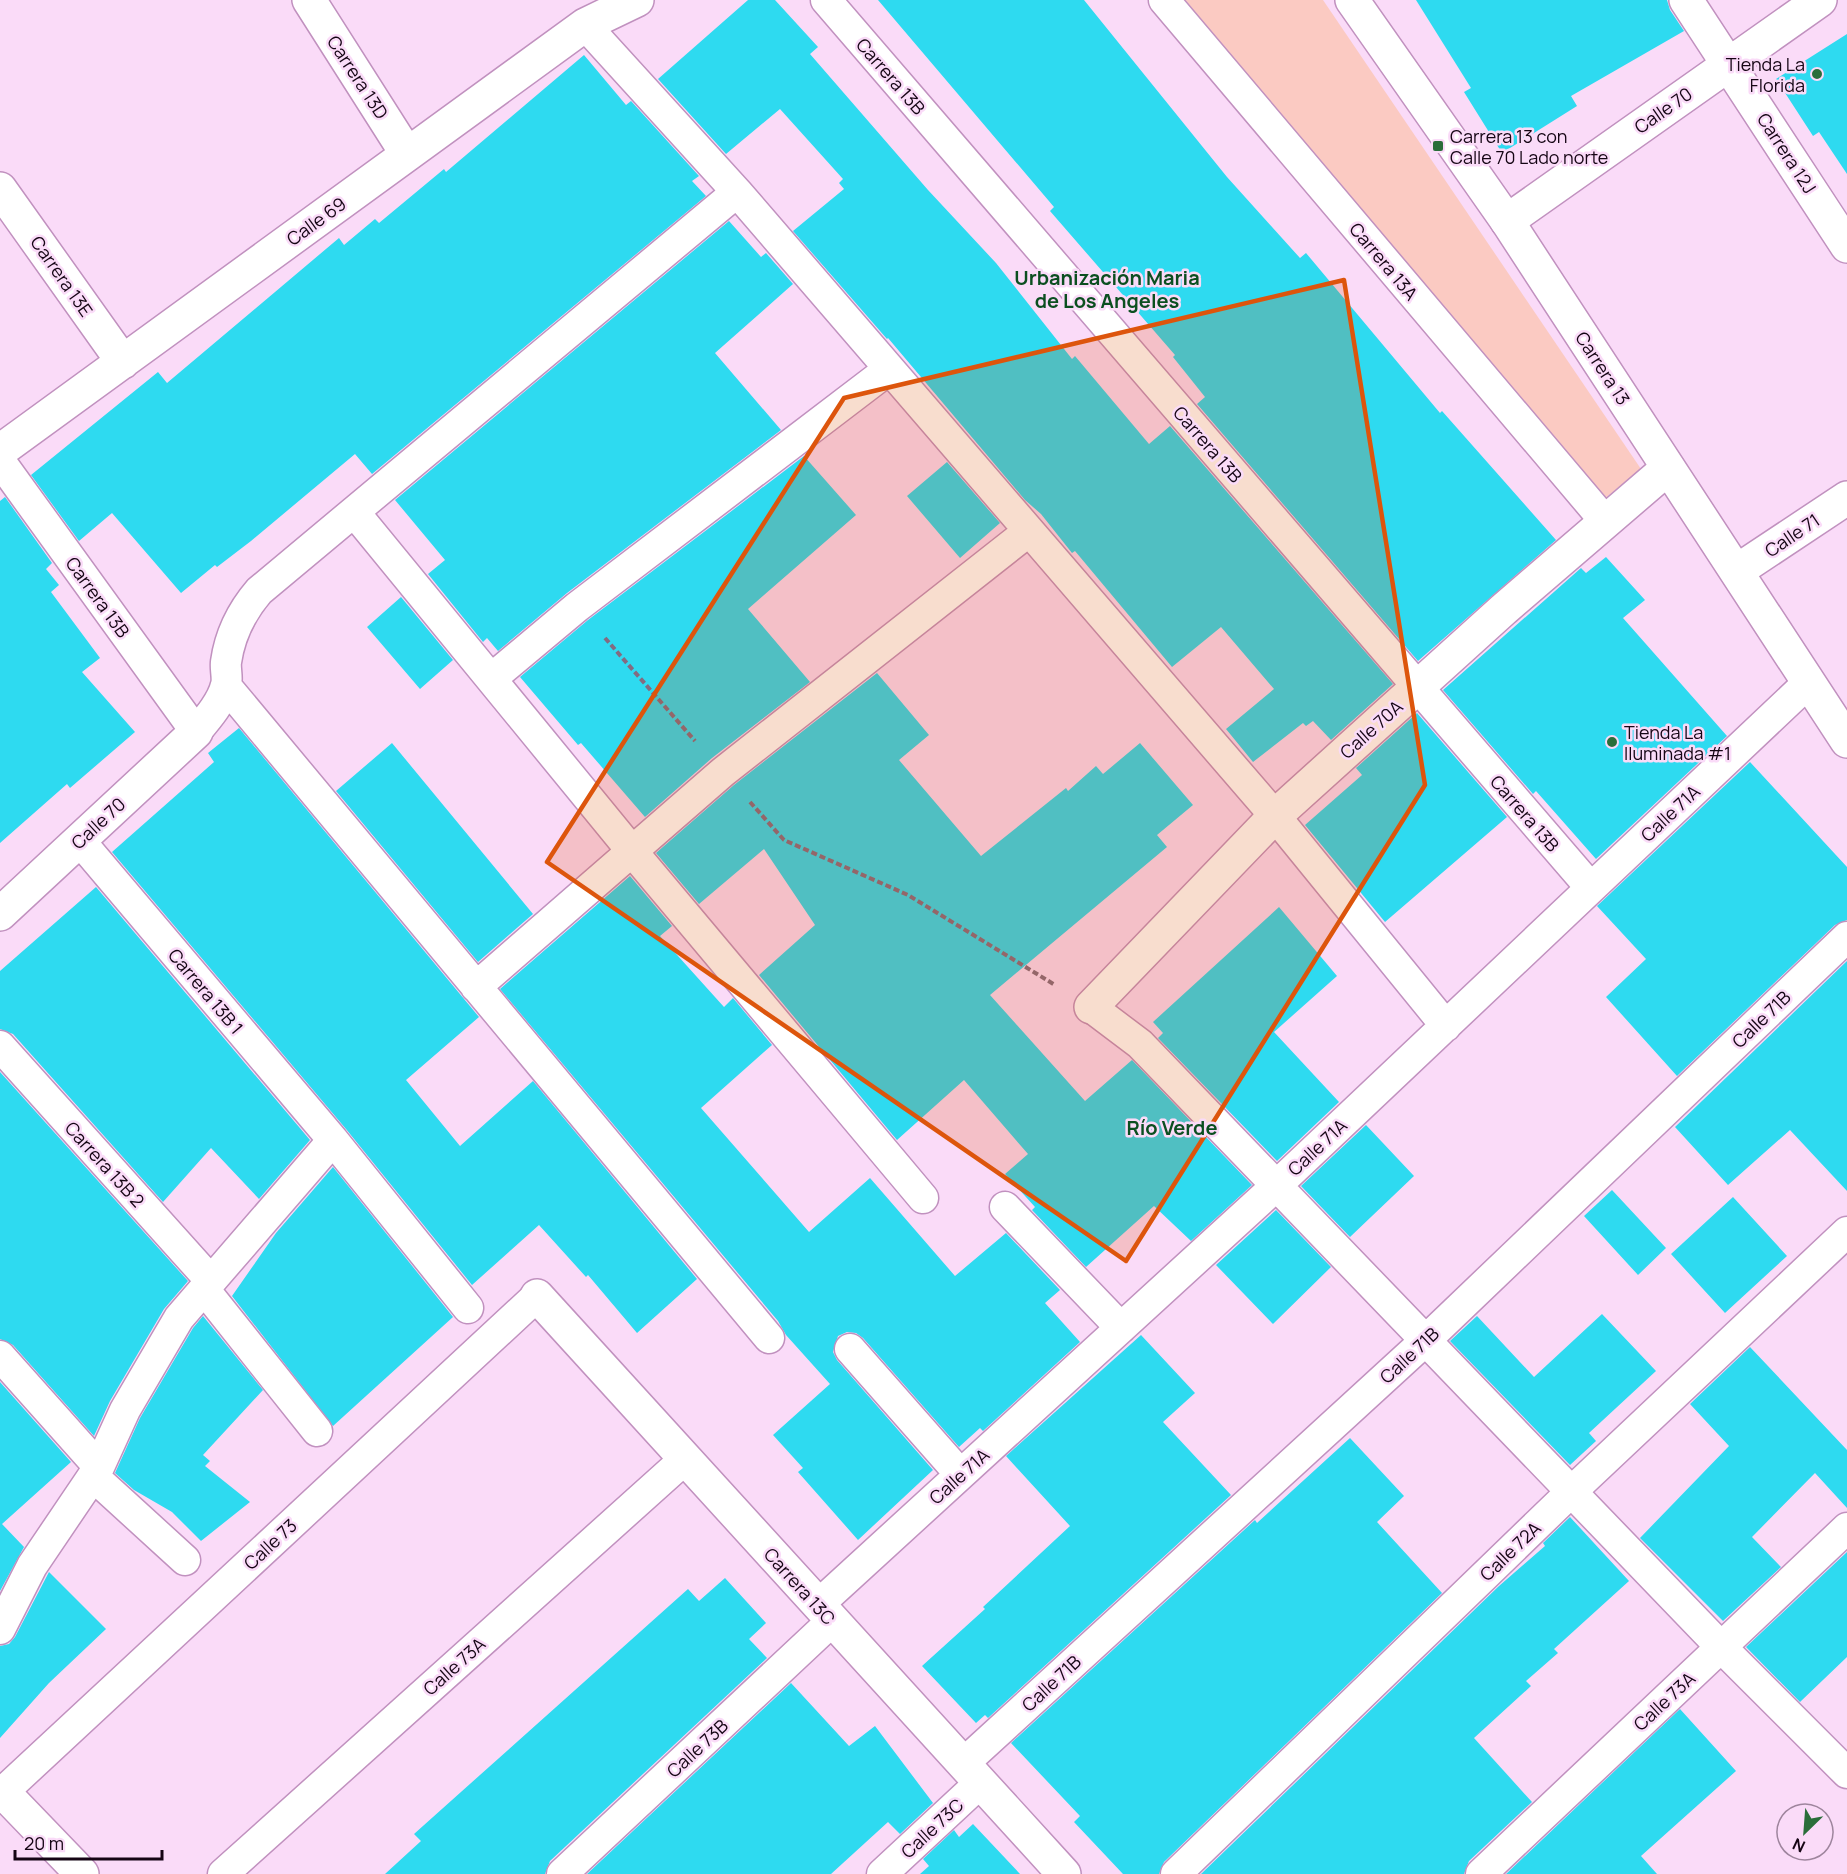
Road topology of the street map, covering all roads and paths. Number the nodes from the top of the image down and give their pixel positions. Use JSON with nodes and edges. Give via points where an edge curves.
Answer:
{"nodes":[{"id":1,"x":309,"y":0,"type":"edge"},
{"id":2,"x":637,"y":0,"type":"edge"},
{"id":3,"x":826,"y":0,"type":"edge"},
{"id":4,"x":1164,"y":0,"type":"edge"},
{"id":5,"x":1352,"y":0,"type":"edge"},
{"id":6,"x":1686,"y":0,"type":"edge"},
{"id":7,"x":1820,"y":0,"type":"edge"},
{"id":8,"x":585,"y":25,"type":"junction"},
{"id":9,"x":1728,"y":63,"type":"junction"},
{"id":10,"x":407,"y":154,"type":"junction"},
{"id":11,"x":0,"y":189,"type":"edge"},
{"id":12,"x":737,"y":192,"type":"junction"},
{"id":13,"x":1507,"y":221,"type":"junction"},
{"id":14,"x":1847,"y":246,"type":"edge"},
{"id":15,"x":123,"y":362,"type":"junction"},
{"id":16,"x":888,"y":370,"type":"junction"},
{"id":17,"x":0,"y":452,"type":"edge"},
{"id":18,"x":0,"y":461,"type":"edge"},
{"id":19,"x":1668,"y":468,"type":"junction"},
{"id":20,"x":1847,"y":498,"type":"edge"},
{"id":21,"x":355,"y":513,"type":"junction"},
{"id":22,"x":1605,"y":521,"type":"junction"},
{"id":23,"x":1029,"y":531,"type":"junction"},
{"id":24,"x":1737,"y":571,"type":"junction"},
{"id":25,"x":577,"y":607,"type":"junction"},
{"id":26,"x":491,"y":679,"type":"junction"},
{"id":27,"x":1809,"y":682,"type":"junction"},
{"id":28,"x":226,"y":686,"type":"junction"},
{"id":29,"x":1417,"y":688,"type":"junction"},
{"id":30,"x":196,"y":732,"type":"junction"},
{"id":31,"x":1847,"y":741,"type":"edge"},
{"id":32,"x":723,"y":772,"type":"junction"},
{"id":33,"x":1275,"y":816,"type":"junction"},
{"id":34,"x":80,"y":841,"type":"junction"},
{"id":35,"x":631,"y":850,"type":"junction"},
{"id":36,"x":1591,"y":888,"type":"junction"},
{"id":37,"x":4,"y":903,"type":"edge"},
{"id":38,"x":1847,"y":937,"type":"edge"},
{"id":39,"x":476,"y":987,"type":"junction"},
{"id":40,"x":1091,"y":1007,"type":"junction"},
{"id":41,"x":1446,"y":1026,"type":"junction"},
{"id":42,"x":0,"y":1046,"type":"edge"},
{"id":43,"x":333,"y":1140,"type":"junction"},
{"id":44,"x":1276,"y":1186,"type":"junction"},
{"id":45,"x":923,"y":1198,"type":"dead end"},
{"id":46,"x":1005,"y":1207,"type":"dead end"},
{"id":47,"x":1847,"y":1232,"type":"edge"},
{"id":48,"x":207,"y":1285,"type":"junction"},
{"id":49,"x":537,"y":1296,"type":"joint"},
{"id":50,"x":468,"y":1308,"type":"dead end"},
{"id":51,"x":1121,"y":1328,"type":"junction"},
{"id":52,"x":769,"y":1338,"type":"dead end"},
{"id":53,"x":1426,"y":1340,"type":"junction"},
{"id":54,"x":850,"y":1348,"type":"dead end"},
{"id":55,"x":0,"y":1356,"type":"edge"},
{"id":56,"x":317,"y":1431,"type":"dead end"},
{"id":57,"x":685,"y":1459,"type":"junction"},
{"id":58,"x":96,"y":1472,"type":"junction"},
{"id":59,"x":960,"y":1474,"type":"junction"},
{"id":60,"x":1571,"y":1491,"type":"junction"},
{"id":61,"x":1847,"y":1528,"type":"edge"},
{"id":62,"x":185,"y":1560,"type":"dead end"},
{"id":63,"x":825,"y":1613,"type":"junction"},
{"id":64,"x":0,"y":1629,"type":"edge"},
{"id":65,"x":1721,"y":1647,"type":"junction"},
{"id":66,"x":973,"y":1773,"type":"junction"},
{"id":67,"x":1847,"y":1773,"type":"edge"},
{"id":68,"x":3,"y":1792,"type":"joint"},
{"id":69,"x":82,"y":1874,"type":"edge"},
{"id":70,"x":223,"y":1874,"type":"edge"},
{"id":71,"x":562,"y":1874,"type":"edge"},
{"id":72,"x":882,"y":1874,"type":"edge"},
{"id":73,"x":1064,"y":1874,"type":"edge"},
{"id":74,"x":1176,"y":1874,"type":"edge"},
{"id":75,"x":1481,"y":1874,"type":"edge"}],
"edges":[{"from":1,"to":10,"type":"street","name":"Carrera 13D"},
{"from":2,"to":8,"type":"street","name":"Calle 69"},
{"from":3,"to":29,"type":"lane","name":"Carrera 13B"},
{"from":4,"to":22,"type":"lane","name":"Carrera 13A"},
{"from":5,"to":13,"type":"street","name":"Carrera 13"},
{"from":6,"to":9,"type":"street","name":"Carrera 12J"},
{"from":7,"to":9,"type":"street","name":"Calle 70"},
{"from":8,"to":10,"type":"street","name":"Calle 69"},
{"from":8,"to":12,"type":"lane"},
{"from":9,"to":13,"type":"street","name":"Calle 70"},
{"from":9,"to":14,"type":"street","name":"Carrera 12J"},
{"from":10,"to":15,"type":"street","name":"Calle 69"},
{"from":11,"to":15,"type":"street","name":"Carrera 13E"},
{"from":12,"to":16,"type":"lane"},
{"from":12,"to":21,"type":"lane"},
{"from":13,"to":19,"type":"street","name":"Carrera 13"},
{"from":15,"to":17,"type":"street","name":"Calle 69"},
{"from":16,"to":23,"type":"lane"},
{"from":16,"to":25,"type":"lane"},
{"from":18,"to":30,"type":"lane","name":"Carrera 13B"},
{"from":19,"to":22,"type":"street","name":"Calle 70A"},
{"from":19,"to":24,"type":"street","name":"Carrera 13"},
{"from":20,"to":24,"type":"street","name":"Calle 71"},
{"from":21,"to":26,"type":"lane"},
{"from":21,"to":28,"type":"lane","via":[[259,591],[244,609],[226,662]]},
{"from":22,"to":29,"type":"street","name":"Calle 70A"},
{"from":23,"to":32,"type":"lane"},
{"from":23,"to":33,"type":"lane"},
{"from":24,"to":27,"type":"street","name":"Carrera 13"},
{"from":25,"to":26,"type":"lane"},
{"from":25,"to":32,"type":"path"},
{"from":26,"to":35,"type":"lane"},
{"from":27,"to":31,"type":"street","name":"Carrera 13"},
{"from":27,"to":36,"type":"lane","name":"Calle 71A"},
{"from":28,"to":30,"type":"lane","via":[[210,717]]},
{"from":28,"to":39,"type":"lane"},
{"from":29,"to":33,"type":"street","name":"Calle 70A"},
{"from":29,"to":36,"type":"lane","name":"Carrera 13B"},
{"from":30,"to":34,"type":"street","name":"Calle 70"},
{"from":32,"to":35,"type":"lane"},
{"from":32,"to":40,"type":"path","via":[[784,840],[908,895]]},
{"from":33,"to":40,"type":"street","name":"Calle 70A"},
{"from":33,"to":41,"type":"lane"},
{"from":34,"to":37,"type":"street","name":"Calle 70"},
{"from":34,"to":43,"type":"lane","name":"Carrera 13B 1"},
{"from":35,"to":39,"type":"lane"},
{"from":35,"to":45,"type":"lane"},
{"from":36,"to":41,"type":"lane","name":"Calle 71A"},
{"from":38,"to":53,"type":"lane","name":"Calle 71B"},
{"from":39,"to":52,"type":"lane"},
{"from":40,"to":44,"type":"lane","via":[[1140,1044]]},
{"from":41,"to":44,"type":"lane","name":"Calle 71A"},
{"from":42,"to":48,"type":"lane","name":"Carrera 13B 2"},
{"from":43,"to":48,"type":"lane"},
{"from":43,"to":50,"type":"lane","name":"Carrera 13B 1"},
{"from":44,"to":51,"type":"lane","name":"Calle 71A"},
{"from":44,"to":53,"type":"lane"},
{"from":46,"to":51,"type":"lane"},
{"from":47,"to":60,"type":"lane","name":"Calle 72A"},
{"from":48,"to":56,"type":"lane","name":"Carrera 13B 2"},
{"from":48,"to":58,"type":"lane","via":[[179,1318],[125,1410]]},
{"from":49,"to":57,"type":"street","name":"Carrera 13C"},
{"from":49,"to":68,"type":"lane","name":"Calle 73"},
{"from":51,"to":59,"type":"lane","name":"Calle 71A"},
{"from":53,"to":60,"type":"lane"},
{"from":53,"to":66,"type":"lane","name":"Calle 71B"},
{"from":54,"to":59,"type":"lane"},
{"from":55,"to":58,"type":"lane"},
{"from":57,"to":63,"type":"street","name":"Carrera 13C"},
{"from":57,"to":70,"type":"lane","name":"Calle 73A"},
{"from":58,"to":62,"type":"lane"},
{"from":58,"to":64,"type":"lane","via":[[32,1566]]},
{"from":59,"to":63,"type":"lane","name":"Calle 71A"},
{"from":60,"to":65,"type":"lane"},
{"from":60,"to":74,"type":"lane","name":"Calle 72A"},
{"from":61,"to":65,"type":"lane","name":"Calle 73A"},
{"from":63,"to":66,"type":"street","name":"Carrera 13C"},
{"from":63,"to":71,"type":"lane","name":"Calle 73B"},
{"from":65,"to":67,"type":"lane"},
{"from":65,"to":75,"type":"lane","name":"Calle 73A"},
{"from":66,"to":72,"type":"lane","name":"Calle 73C"},
{"from":66,"to":73,"type":"street","name":"Carrera 13C"},
{"from":68,"to":69,"type":"street"}]}
